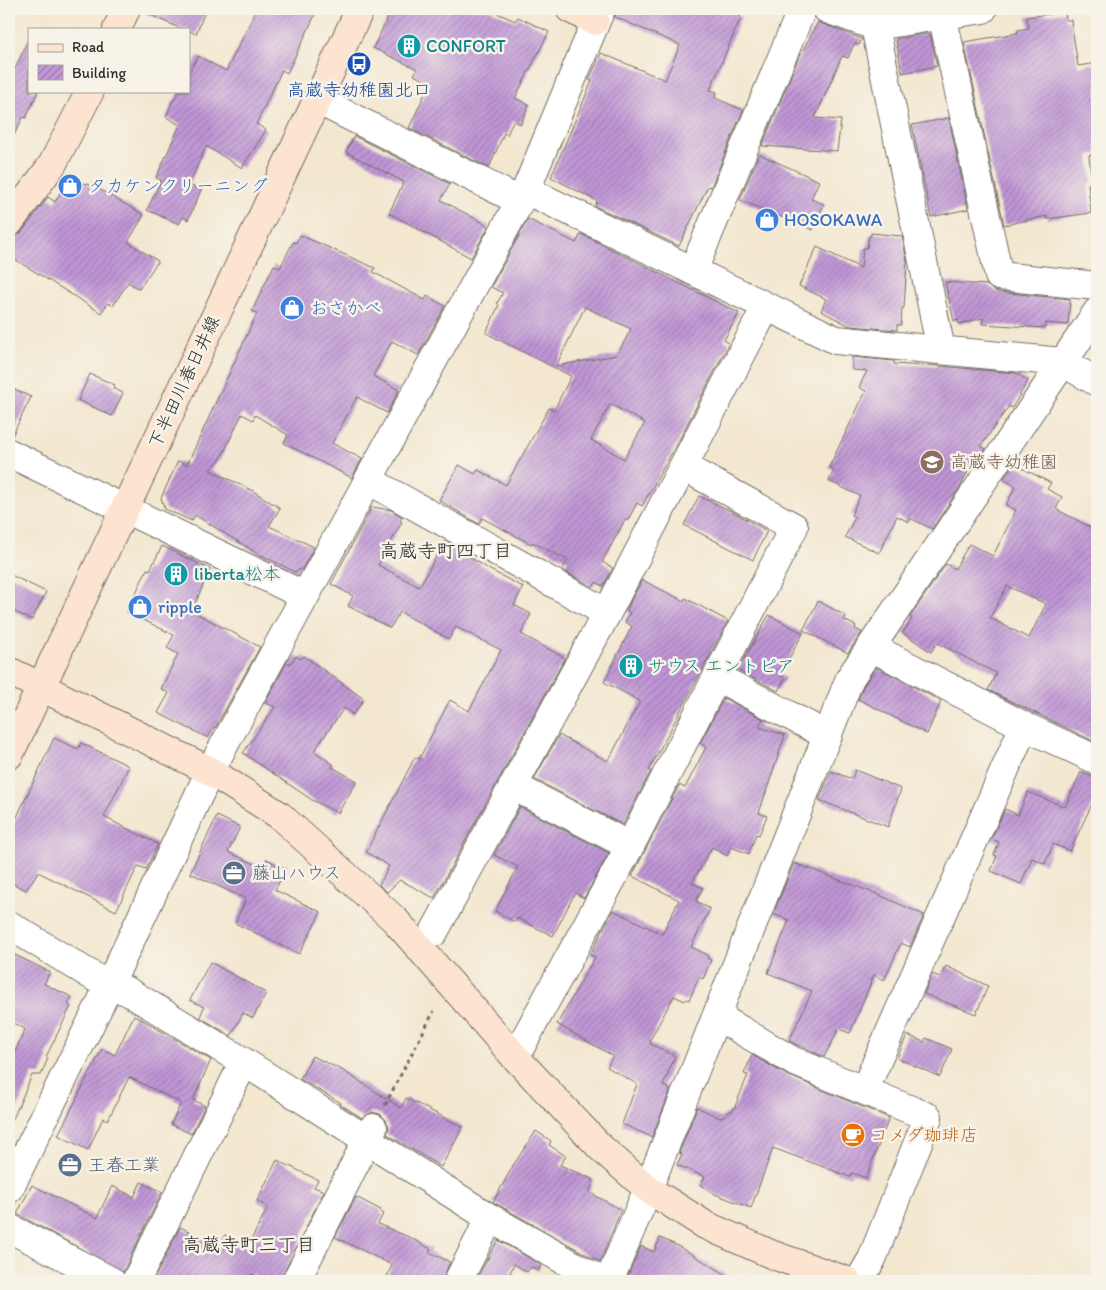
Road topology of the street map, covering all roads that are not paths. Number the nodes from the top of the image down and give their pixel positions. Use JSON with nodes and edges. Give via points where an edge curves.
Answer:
{"nodes":[{"id":1,"x":126,"y":9,"type":"edge"},
{"id":2,"x":360,"y":9,"type":"edge"},
{"id":3,"x":570,"y":9,"type":"edge"},
{"id":4,"x":802,"y":9,"type":"edge"},
{"id":5,"x":827,"y":9,"type":"edge"},
{"id":6,"x":983,"y":9,"type":"edge"},
{"id":7,"x":942,"y":14,"type":"junction"},
{"id":8,"x":598,"y":15,"type":"edge"},
{"id":9,"x":875,"y":26,"type":"junction"},
{"id":10,"x":117,"y":28,"type":"edge"},
{"id":11,"x":89,"y":92,"type":"edge"},
{"id":12,"x":317,"y":100,"type":"junction"},
{"id":13,"x":523,"y":196,"type":"junction"},
{"id":14,"x":9,"y":223,"type":"edge"},
{"id":15,"x":693,"y":271,"type":"junction"},
{"id":16,"x":1097,"y":286,"type":"edge"},
{"id":17,"x":766,"y":307,"type":"junction"},
{"id":18,"x":1097,"y":312,"type":"edge"},
{"id":19,"x":941,"y":350,"type":"junction"},
{"id":20,"x":1062,"y":362,"type":"junction"},
{"id":21,"x":1097,"y":382,"type":"edge"},
{"id":22,"x":9,"y":453,"type":"edge"},
{"id":23,"x":684,"y":467,"type":"junction"},
{"id":24,"x":370,"y":481,"type":"junction"},
{"id":25,"x":124,"y":509,"type":"junction"},
{"id":26,"x":305,"y":596,"type":"junction"},
{"id":27,"x":607,"y":613,"type":"junction"},
{"id":28,"x":871,"y":647,"type":"junction"},
{"id":29,"x":9,"y":671,"type":"edge"},
{"id":30,"x":717,"y":677,"type":"junction"},
{"id":31,"x":40,"y":687,"type":"junction"},
{"id":32,"x":1024,"y":726,"type":"junction"},
{"id":33,"x":828,"y":736,"type":"junction"},
{"id":34,"x":9,"y":755,"type":"edge"},
{"id":35,"x":1097,"y":760,"type":"edge"},
{"id":36,"x":210,"y":771,"type":"junction"},
{"id":37,"x":513,"y":786,"type":"junction"},
{"id":38,"x":630,"y":846,"type":"junction"},
{"id":39,"x":9,"y":925,"type":"edge"},
{"id":40,"x":434,"y":932,"type":"dead end"},
{"id":41,"x":109,"y":986,"type":"junction"},
{"id":42,"x":717,"y":1016,"type":"junction"},
{"id":43,"x":515,"y":1057,"type":"junction"},
{"id":44,"x":244,"y":1062,"type":"junction"},
{"id":45,"x":865,"y":1089,"type":"junction"},
{"id":46,"x":370,"y":1134,"type":"junction"},
{"id":47,"x":9,"y":1189,"type":"edge"},
{"id":48,"x":648,"y":1189,"type":"junction"},
{"id":49,"x":490,"y":1218,"type":"junction"},
{"id":50,"x":9,"y":1228,"type":"edge"},
{"id":51,"x":111,"y":1281,"type":"edge"},
{"id":52,"x":136,"y":1281,"type":"edge"},
{"id":53,"x":296,"y":1281,"type":"edge"},
{"id":54,"x":458,"y":1281,"type":"edge"},
{"id":55,"x":601,"y":1281,"type":"edge"},
{"id":56,"x":609,"y":1281,"type":"edge"},
{"id":57,"x":847,"y":1281,"type":"edge"},
{"id":58,"x":859,"y":1281,"type":"edge"}],
"edges":[{"from":1,"to":10,"type":"street"},
{"from":2,"to":12,"type":"street","name":"下半田川春日井線"},
{"from":3,"to":8,"type":"street"},
{"from":4,"to":15,"type":"street"},
{"from":5,"to":9,"type":"street"},
{"from":6,"to":7,"type":"street"},
{"from":7,"to":9,"type":"street"},
{"from":7,"to":16,"type":"street","via":[[999,276]]},
{"from":8,"to":13,"type":"street"},
{"from":9,"to":19,"type":"street"},
{"from":11,"to":14,"type":"street","via":[[52,165]]},
{"from":12,"to":13,"type":"street"},
{"from":12,"to":25,"type":"street","name":"下半田川春日井線"},
{"from":13,"to":15,"type":"street"},
{"from":13,"to":24,"type":"street"},
{"from":15,"to":17,"type":"street"},
{"from":17,"to":19,"type":"street","via":[[836,340]]},
{"from":17,"to":23,"type":"street"},
{"from":18,"to":20,"type":"street"},
{"from":19,"to":20,"type":"street"},
{"from":20,"to":21,"type":"street"},
{"from":20,"to":28,"type":"street"},
{"from":22,"to":25,"type":"street"},
{"from":23,"to":27,"type":"street"},
{"from":23,"to":30,"type":"street","via":[[794,527]]},
{"from":24,"to":26,"type":"street"},
{"from":24,"to":27,"type":"street"},
{"from":25,"to":26,"type":"street"},
{"from":25,"to":31,"type":"street","name":"下半田川春日井線"},
{"from":26,"to":36,"type":"street"},
{"from":27,"to":37,"type":"street"},
{"from":28,"to":32,"type":"street"},
{"from":28,"to":33,"type":"street","via":[[850,678]]},
{"from":29,"to":31,"type":"street"},
{"from":30,"to":33,"type":"street"},
{"from":30,"to":38,"type":"street"},
{"from":31,"to":34,"type":"street","name":"下半田川春日井線"},
{"from":31,"to":36,"type":"street"},
{"from":32,"to":35,"type":"street"},
{"from":32,"to":45,"type":"street"},
{"from":33,"to":42,"type":"street"},
{"from":36,"to":41,"type":"street"},
{"from":36,"to":43,"type":"street","via":[[279,815],[395,920]]},
{"from":37,"to":38,"type":"street"},
{"from":37,"to":40,"type":"street"},
{"from":38,"to":43,"type":"street"},
{"from":39,"to":41,"type":"street"},
{"from":41,"to":44,"type":"street","via":[[127,991]]},
{"from":41,"to":47,"type":"street"},
{"from":42,"to":45,"type":"street","via":[[793,1061]]},
{"from":42,"to":48,"type":"street"},
{"from":43,"to":48,"type":"street","via":[[601,1148]]},
{"from":44,"to":46,"type":"street"},
{"from":44,"to":52,"type":"street"},
{"from":45,"to":58,"type":"street","via":[[879,1098],[928,1117],[872,1259]]},
{"from":46,"to":49,"type":"street"},
{"from":46,"to":53,"type":"street"},
{"from":48,"to":56,"type":"street"},
{"from":48,"to":57,"type":"street","via":[[705,1225],[773,1255]]},
{"from":49,"to":54,"type":"street"},
{"from":49,"to":55,"type":"street"},
{"from":50,"to":51,"type":"street"}]}
